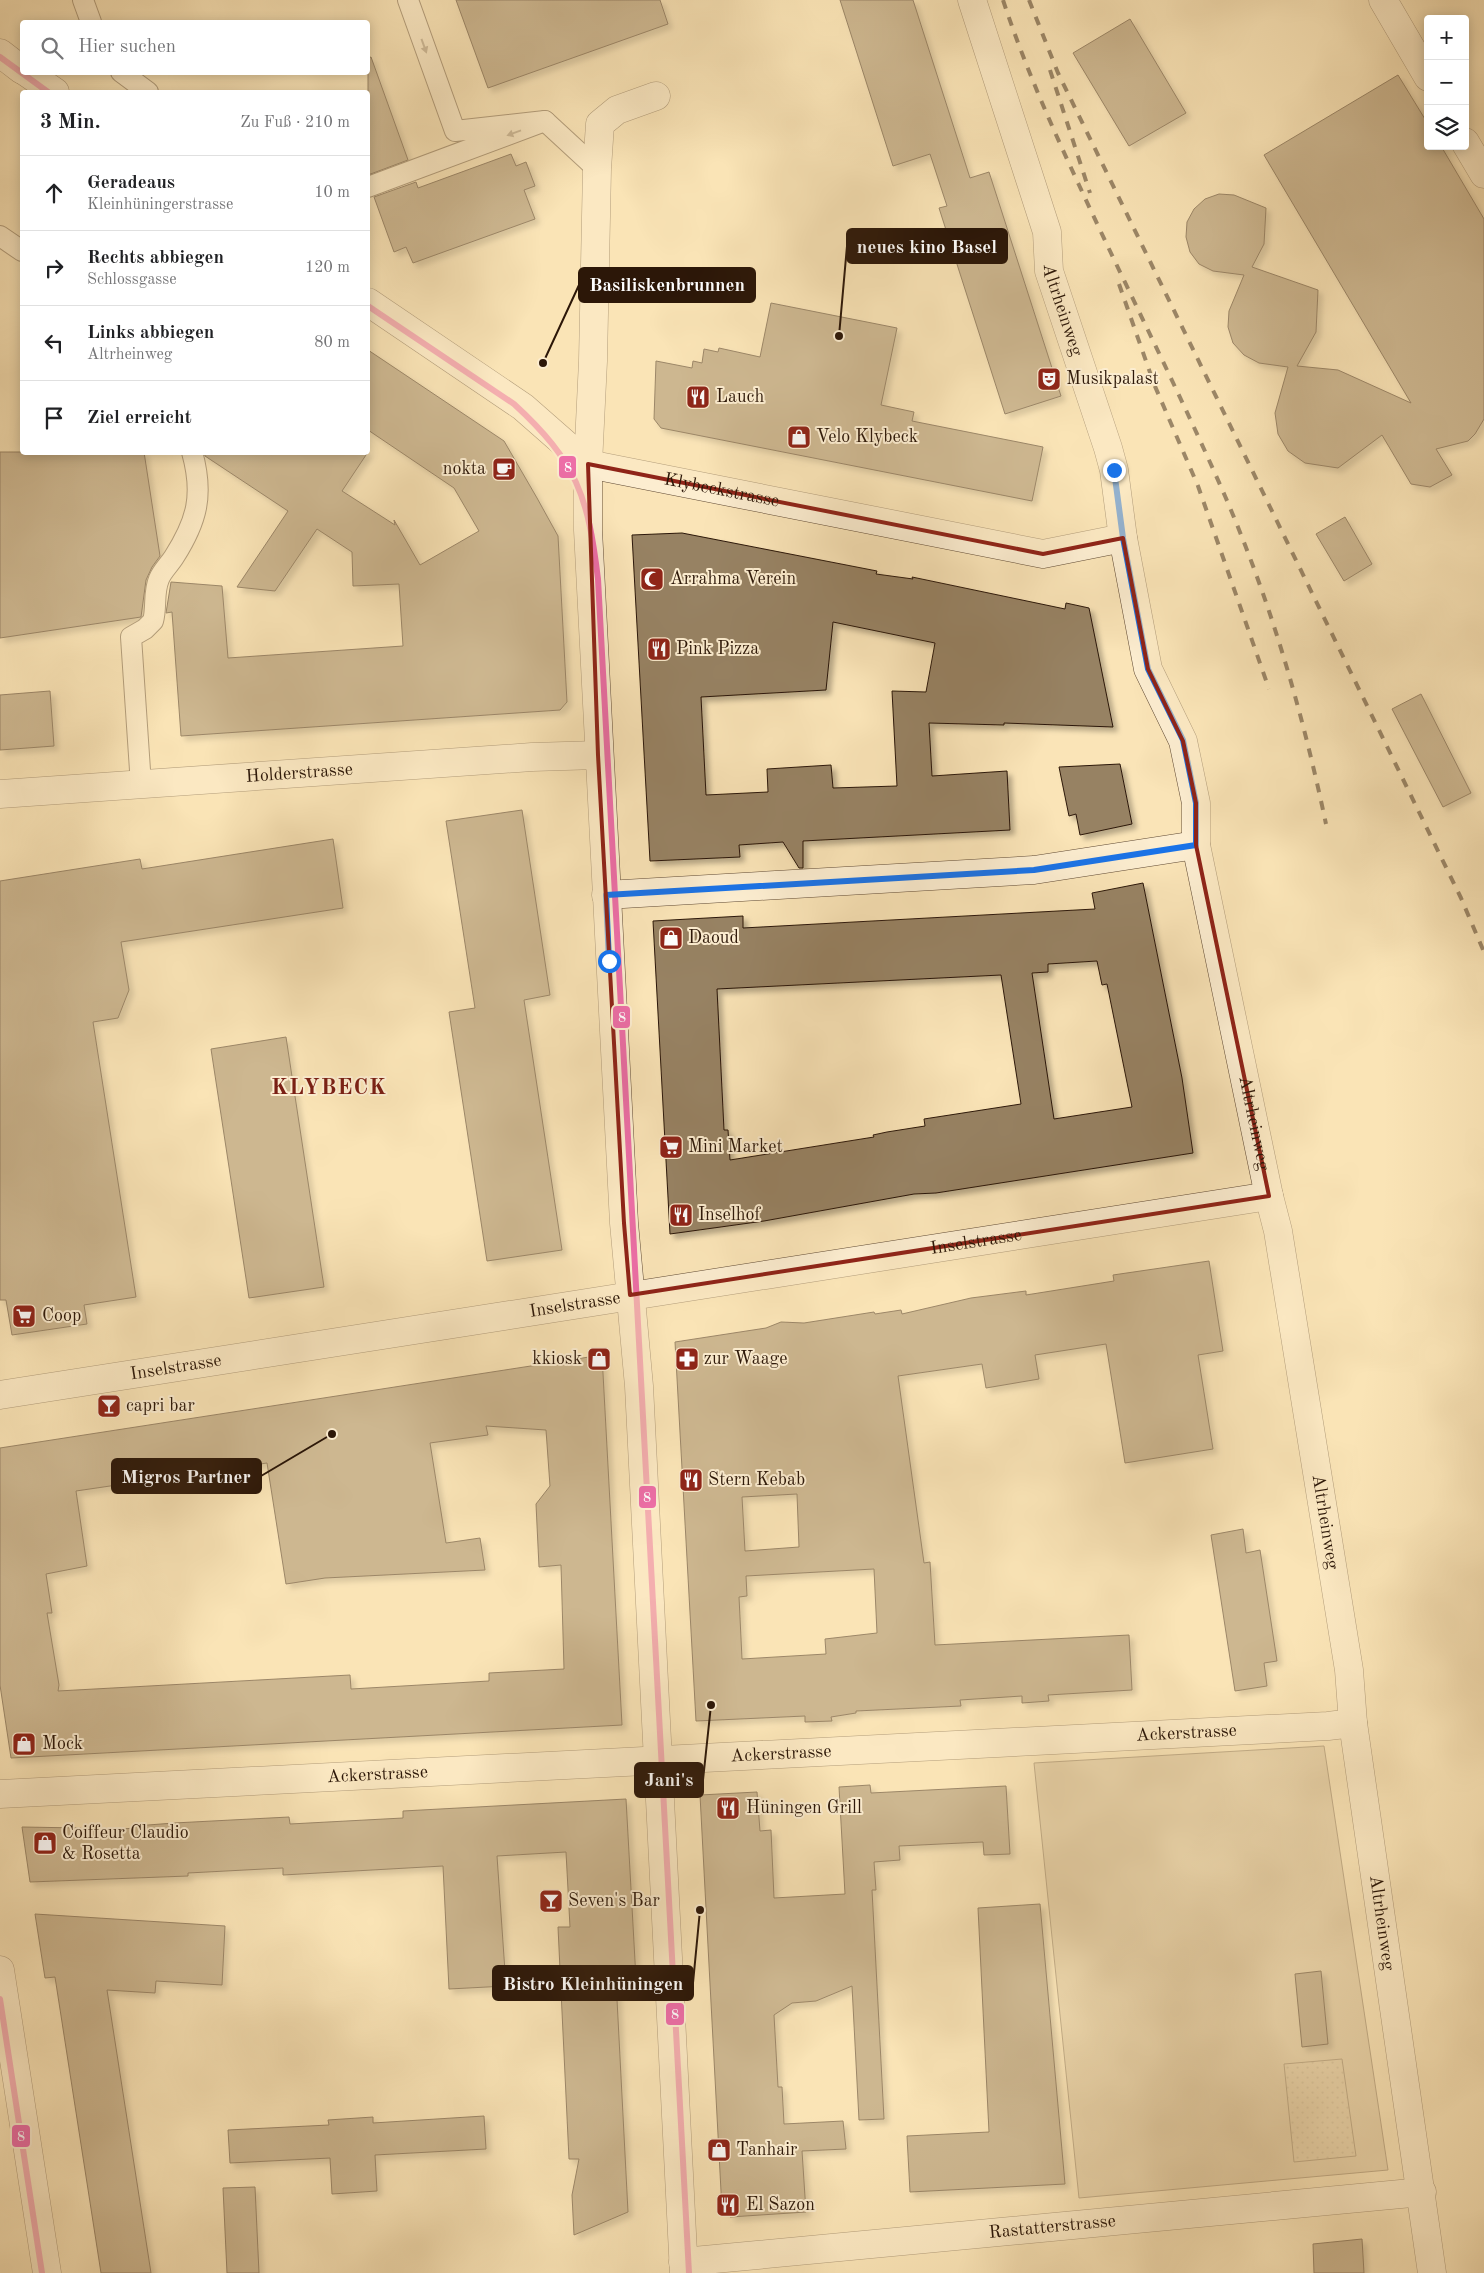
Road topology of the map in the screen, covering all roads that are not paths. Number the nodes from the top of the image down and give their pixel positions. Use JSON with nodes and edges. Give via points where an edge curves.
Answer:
{"nodes":[{"id":1,"x":83,"y":0,"type":"edge"},
{"id":2,"x":408,"y":0,"type":"edge"},
{"id":3,"x":972,"y":0,"type":"edge"},
{"id":4,"x":1383,"y":0,"type":"edge"},
{"id":5,"x":90,"y":20,"type":"edge"},
{"id":6,"x":0,"y":53,"type":"edge"},
{"id":7,"x":20,"y":68,"type":"edge"},
{"id":8,"x":1424,"y":70,"type":"edge"},
{"id":9,"x":30,"y":75,"type":"edge"},
{"id":10,"x":124,"y":75,"type":"edge"},
{"id":11,"x":53,"y":90,"type":"edge"},
{"id":12,"x":145,"y":90,"type":"edge"},
{"id":13,"x":656,"y":96,"type":"dead end"},
{"id":14,"x":545,"y":121,"type":"junction"},
{"id":15,"x":1469,"y":149,"type":"edge"},
{"id":16,"x":597,"y":169,"type":"junction"},
{"id":17,"x":1484,"y":174,"type":"edge"},
{"id":18,"x":370,"y":186,"type":"edge"},
{"id":19,"x":0,"y":236,"type":"edge"},
{"id":20,"x":20,"y":250,"type":"edge"},
{"id":21,"x":370,"y":303,"type":"edge"},
{"id":22,"x":192,"y":455,"type":"edge"},
{"id":23,"x":588,"y":464,"type":"junction"},
{"id":24,"x":1123,"y":538,"type":"junction"},
{"id":25,"x":598,"y":755,"type":"junction"},
{"id":26,"x":141,"y":784,"type":"junction"},
{"id":27,"x":0,"y":794,"type":"edge"},
{"id":28,"x":1196,"y":845,"type":"junction"},
{"id":29,"x":606,"y":895,"type":"junction"},
{"id":30,"x":1269,"y":1196,"type":"junction"},
{"id":31,"x":630,"y":1295,"type":"junction"},
{"id":32,"x":0,"y":1396,"type":"edge"},
{"id":33,"x":1353,"y":1723,"type":"junction"},
{"id":34,"x":658,"y":1760,"type":"junction"},
{"id":35,"x":0,"y":1794,"type":"edge"},
{"id":36,"x":0,"y":1970,"type":"edge"},
{"id":37,"x":1422,"y":2192,"type":"junction"},
{"id":38,"x":683,"y":2267,"type":"edge"},
{"id":39,"x":47,"y":2273,"type":"edge"},
{"id":40,"x":1432,"y":2273,"type":"edge"}],
"edges":[{"from":1,"to":5,"type":"lane"},
{"from":2,"to":14,"type":"lane","one_way":true,"via":[[455,131]]},
{"from":3,"to":24,"type":"street","name":"Altrheinweg","via":[[1046,232],[1049,272],[1108,448]]},
{"from":4,"to":8,"type":"street"},
{"from":6,"to":7,"type":"street"},
{"from":9,"to":11,"type":"street"},
{"from":10,"to":12,"type":"lane"},
{"from":13,"to":16,"type":"street","via":[[617,110],[600,124]]},
{"from":14,"to":16,"type":"lane"},
{"from":14,"to":18,"type":"lane","one_way":true},
{"from":15,"to":17,"type":"street"},
{"from":16,"to":23,"type":"street"},
{"from":19,"to":20,"type":"lane"},
{"from":21,"to":23,"type":"street","name":"Klybeckstrasse","via":[[522,407]]},
{"from":22,"to":26,"type":"lane","via":[[197,493],[195,520],[159,579],[153,621],[131,637]]},
{"from":23,"to":24,"type":"street","name":"Klybeckstrasse","via":[[1043,554]]},
{"from":23,"to":25,"type":"street"},
{"from":24,"to":28,"type":"street","name":"Altrheinweg","via":[[1148,669],[1183,740],[1196,803]]},
{"from":25,"to":26,"type":"street","name":"Holderstrasse","via":[[523,757]]},
{"from":25,"to":29,"type":"street"},
{"from":26,"to":27,"type":"street","name":"Holderstrasse"},
{"from":28,"to":29,"type":"street","via":[[1034,870]]},
{"from":28,"to":30,"type":"street","name":"Altrheinweg"},
{"from":29,"to":31,"type":"street"},
{"from":30,"to":31,"type":"street","name":"Inselstrasse"},
{"from":30,"to":33,"type":"street","name":"Altrheinweg","via":[[1278,1231],[1349,1670]]},
{"from":31,"to":32,"type":"street","name":"Inselstrasse"},
{"from":31,"to":34,"type":"street","via":[[639,1386]]},
{"from":33,"to":34,"type":"street","name":"Ackerstrasse"},
{"from":33,"to":37,"type":"street","name":"Altrheinweg"},
{"from":34,"to":35,"type":"street","name":"Ackerstrasse"},
{"from":34,"to":38,"type":"street"},
{"from":36,"to":39,"type":"street"},
{"from":37,"to":38,"type":"street","name":"Rastatterstrasse"},
{"from":37,"to":40,"type":"street","name":"Altrheinweg"}]}
